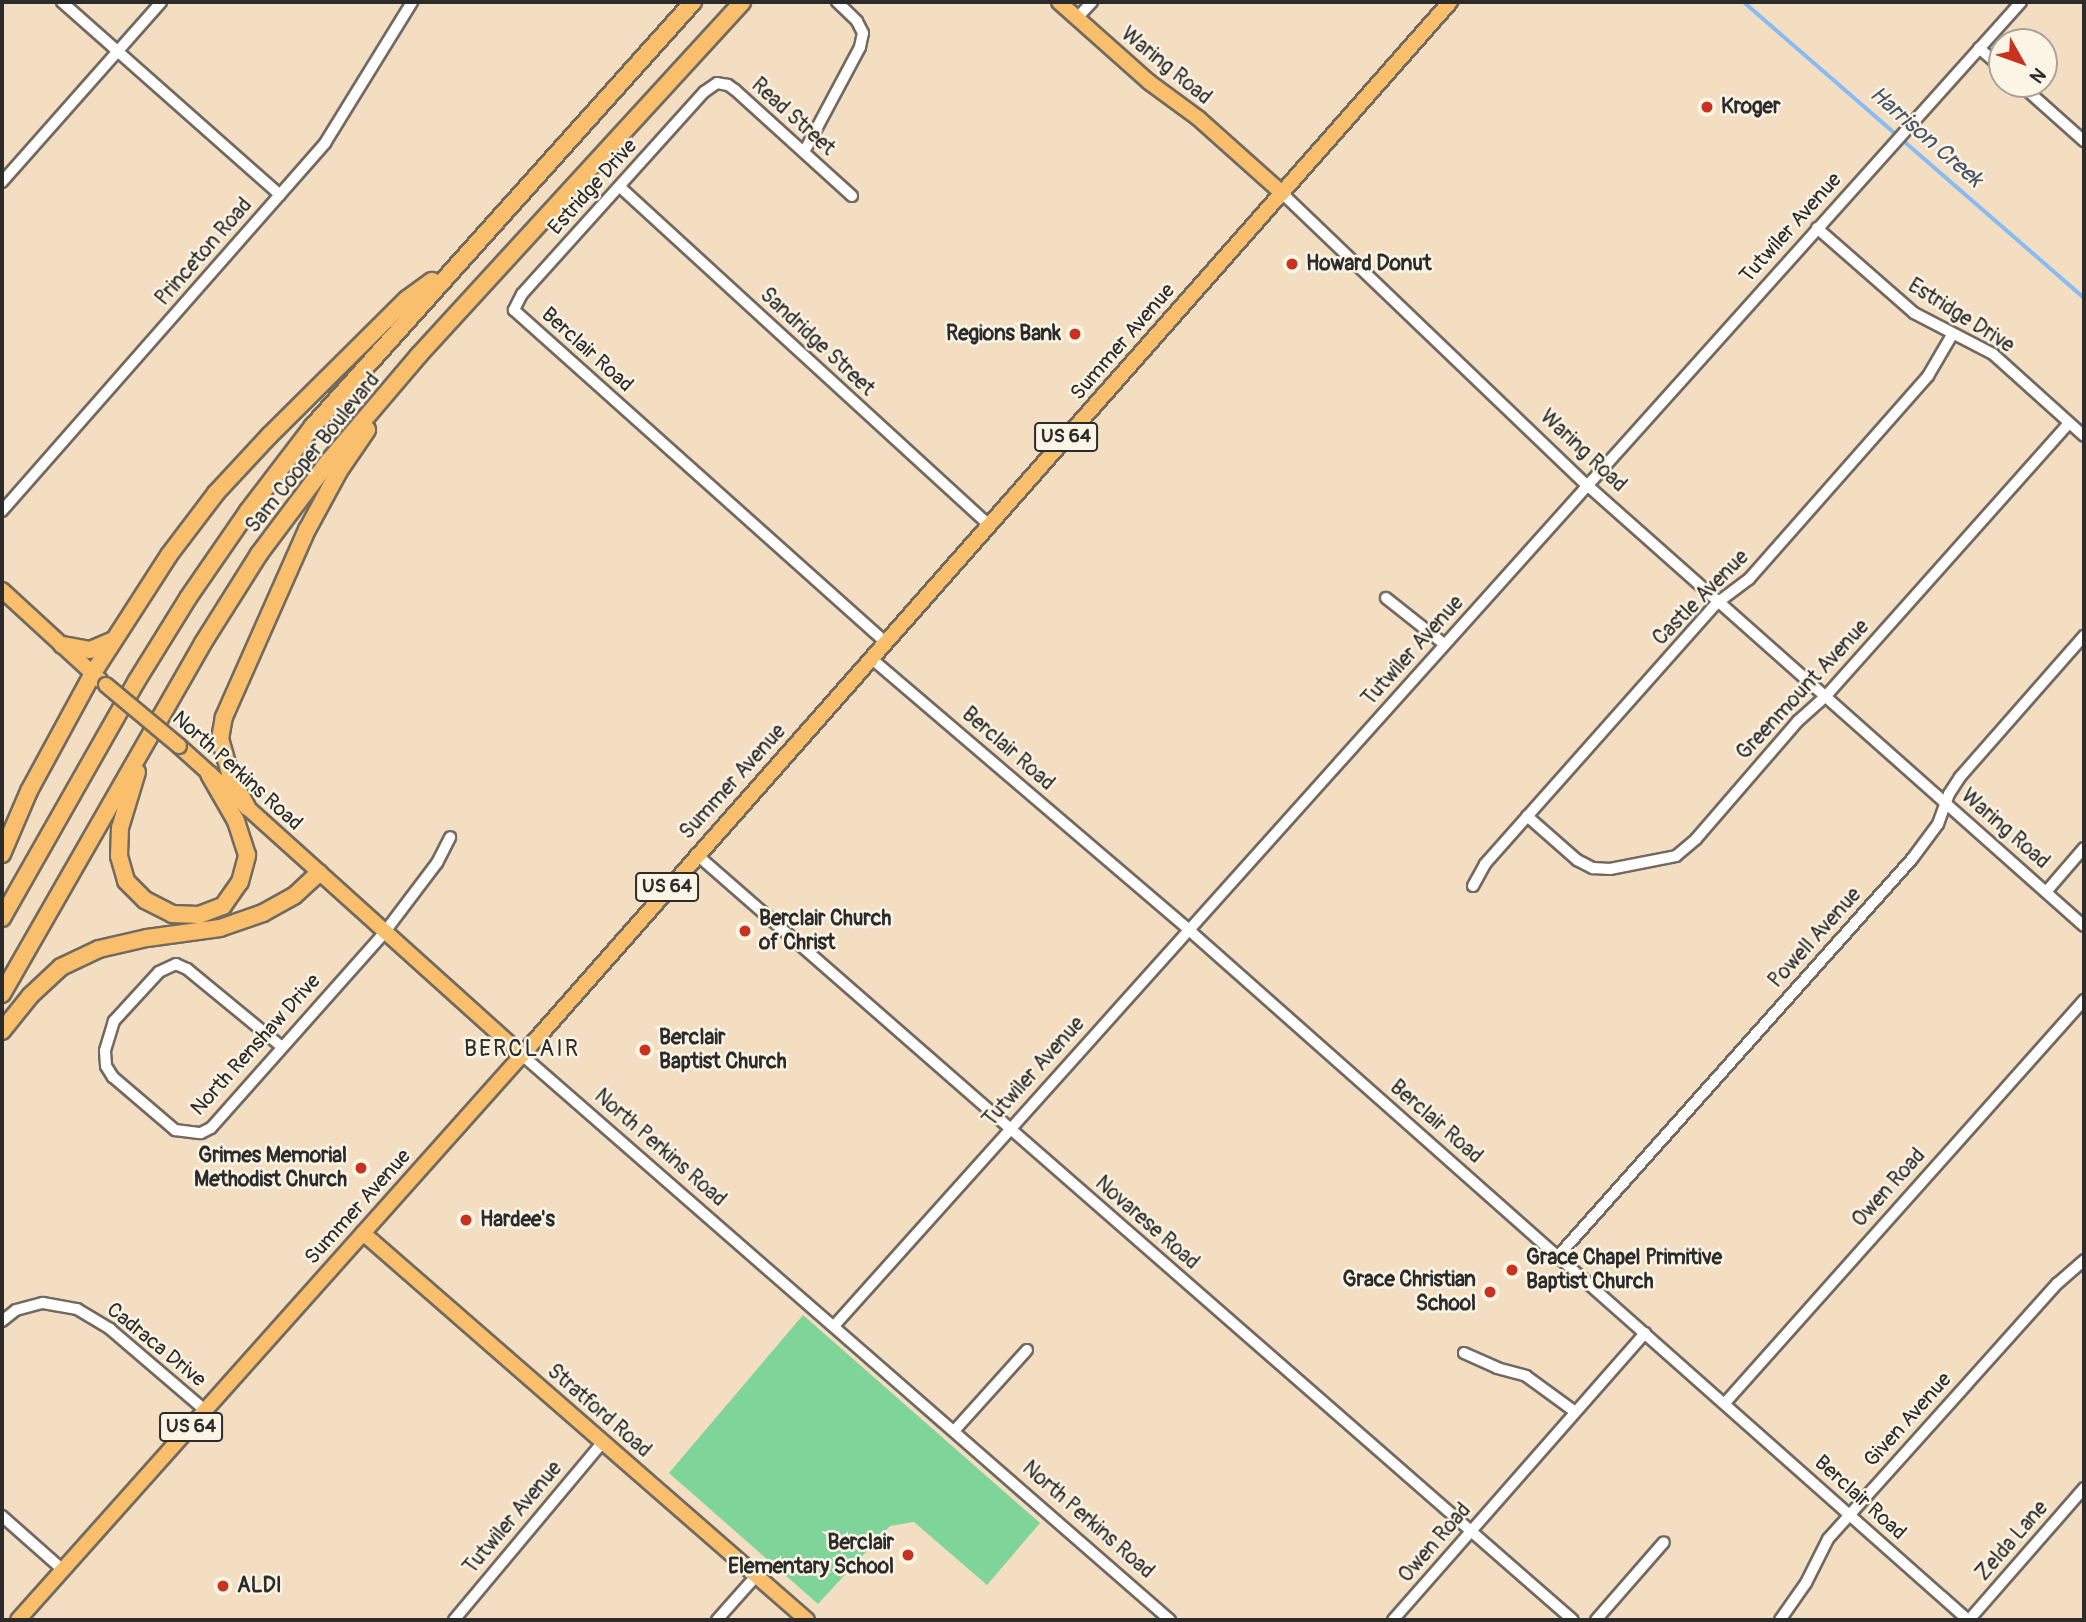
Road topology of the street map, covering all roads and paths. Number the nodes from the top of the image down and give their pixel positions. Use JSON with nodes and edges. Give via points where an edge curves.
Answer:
{"nodes":[{"id":1,"x":62,"y":2,"type":"edge"},
{"id":2,"x":161,"y":2,"type":"edge"},
{"id":3,"x":412,"y":2,"type":"edge"},
{"id":4,"x":693,"y":2,"type":"edge"},
{"id":5,"x":742,"y":2,"type":"edge"},
{"id":6,"x":837,"y":2,"type":"edge"},
{"id":7,"x":1059,"y":2,"type":"edge"},
{"id":8,"x":1092,"y":2,"type":"edge"},
{"id":9,"x":1450,"y":2,"type":"edge"},
{"id":10,"x":2021,"y":2,"type":"edge"},
{"id":11,"x":1077,"y":18,"type":"junction"},
{"id":12,"x":1979,"y":48,"type":"junction"},
{"id":13,"x":118,"y":50,"type":"junction"},
{"id":14,"x":1988,"y":56,"type":"edge"},
{"id":15,"x":704,"y":92,"type":"joint"},
{"id":16,"x":2036,"y":98,"type":"edge"},
{"id":17,"x":2084,"y":141,"type":"edge"},
{"id":18,"x":804,"y":152,"type":"junction"},
{"id":19,"x":2,"y":182,"type":"edge"},
{"id":20,"x":620,"y":187,"type":"junction"},
{"id":21,"x":1282,"y":193,"type":"junction"},
{"id":22,"x":280,"y":195,"type":"junction"},
{"id":23,"x":852,"y":196,"type":"dead end"},
{"id":24,"x":1817,"y":228,"type":"junction"},
{"id":25,"x":454,"y":266,"type":"junction"},
{"id":26,"x":514,"y":310,"type":"joint"},
{"id":27,"x":1952,"y":335,"type":"junction"},
{"id":28,"x":409,"y":366,"type":"junction"},
{"id":29,"x":2069,"y":423,"type":"junction"},
{"id":30,"x":2084,"y":436,"type":"edge"},
{"id":31,"x":1587,"y":485,"type":"junction"},
{"id":32,"x":2,"y":511,"type":"edge"},
{"id":33,"x":989,"y":525,"type":"junction"},
{"id":34,"x":2,"y":590,"type":"edge"},
{"id":35,"x":1386,"y":598,"type":"dead end"},
{"id":36,"x":1717,"y":603,"type":"junction"},
{"id":37,"x":2084,"y":636,"type":"edge"},
{"id":38,"x":114,"y":640,"type":"junction"},
{"id":39,"x":886,"y":643,"type":"junction"},
{"id":40,"x":1444,"y":644,"type":"junction"},
{"id":41,"x":62,"y":645,"type":"junction"},
{"id":42,"x":873,"y":659,"type":"junction"},
{"id":43,"x":89,"y":670,"type":"junction"},
{"id":44,"x":1825,"y":697,"type":"junction"},
{"id":45,"x":162,"y":712,"type":"junction"},
{"id":46,"x":209,"y":774,"type":"junction"},
{"id":47,"x":1945,"y":804,"type":"junction"},
{"id":48,"x":247,"y":807,"type":"junction"},
{"id":49,"x":1527,"y":816,"type":"junction"},
{"id":50,"x":450,"y":837,"type":"dead end"},
{"id":51,"x":2084,"y":848,"type":"edge"},
{"id":52,"x":2,"y":854,"type":"edge"},
{"id":53,"x":696,"y":854,"type":"junction"},
{"id":54,"x":319,"y":873,"type":"junction"},
{"id":55,"x":1473,"y":886,"type":"dead end"},
{"id":56,"x":2046,"y":892,"type":"junction"},
{"id":57,"x":2,"y":918,"type":"edge"},
{"id":58,"x":2084,"y":926,"type":"edge"},
{"id":59,"x":1189,"y":930,"type":"junction"},
{"id":60,"x":384,"y":933,"type":"junction"},
{"id":61,"x":2,"y":994,"type":"edge"},
{"id":62,"x":2084,"y":1000,"type":"edge"},
{"id":63,"x":2,"y":1031,"type":"edge"},
{"id":64,"x":282,"y":1047,"type":"junction"},
{"id":65,"x":522,"y":1055,"type":"junction"},
{"id":66,"x":1009,"y":1128,"type":"junction"},
{"id":67,"x":363,"y":1233,"type":"junction"},
{"id":68,"x":1559,"y":1255,"type":"junction"},
{"id":69,"x":2084,"y":1260,"type":"edge"},
{"id":70,"x":2,"y":1321,"type":"edge"},
{"id":71,"x":834,"y":1326,"type":"junction"},
{"id":72,"x":1645,"y":1332,"type":"junction"},
{"id":73,"x":1027,"y":1350,"type":"dead end"},
{"id":74,"x":1464,"y":1353,"type":"dead end"},
{"id":75,"x":1725,"y":1403,"type":"junction"},
{"id":76,"x":206,"y":1411,"type":"junction"},
{"id":77,"x":1574,"y":1411,"type":"junction"},
{"id":78,"x":954,"y":1432,"type":"junction"},
{"id":79,"x":603,"y":1442,"type":"junction"},
{"id":80,"x":2084,"y":1488,"type":"edge"},
{"id":81,"x":1849,"y":1514,"type":"junction"},
{"id":82,"x":2,"y":1516,"type":"edge"},
{"id":83,"x":1471,"y":1531,"type":"junction"},
{"id":84,"x":1664,"y":1542,"type":"dead end"},
{"id":85,"x":63,"y":1570,"type":"junction"},
{"id":86,"x":756,"y":1576,"type":"junction"},
{"id":87,"x":18,"y":1620,"type":"edge"},
{"id":88,"x":454,"y":1620,"type":"edge"},
{"id":89,"x":717,"y":1620,"type":"edge"},
{"id":90,"x":807,"y":1620,"type":"edge"},
{"id":91,"x":1170,"y":1620,"type":"edge"},
{"id":92,"x":1394,"y":1620,"type":"edge"},
{"id":93,"x":1573,"y":1620,"type":"edge"},
{"id":94,"x":1597,"y":1620,"type":"edge"},
{"id":95,"x":1780,"y":1620,"type":"edge"},
{"id":96,"x":1968,"y":1620,"type":"edge"}],
"edges":[{"from":1,"to":13,"type":"street"},
{"from":2,"to":13,"type":"street"},
{"from":3,"to":22,"type":"street","name":"Princeton Road","via":[[334,130]]},
{"from":4,"to":25,"type":"highway","name":"Sam Cooper Boulevard"},
{"from":5,"to":28,"type":"highway","name":"Sam Cooper Boulevard"},
{"from":6,"to":18,"type":"street","via":[[858,21],[863,33],[860,47]]},
{"from":7,"to":11,"type":"main road","name":"Waring Road"},
{"from":8,"to":11,"type":"street"},
{"from":9,"to":21,"type":"main road","name":"Summer Avenue","number":"US 64"},
{"from":10,"to":12,"type":"street","name":"Tutwiler Avenue"},
{"from":11,"to":21,"type":"main road","name":"Waring Road"},
{"from":12,"to":14,"type":"street"},
{"from":12,"to":24,"type":"street","name":"Tutwiler Avenue"},
{"from":13,"to":19,"type":"street"},
{"from":13,"to":22,"type":"street"},
{"from":15,"to":18,"type":"street","name":"Read Street","via":[[717,83],[728,85]]},
{"from":15,"to":20,"type":"street","name":"Estridge Drive"},
{"from":16,"to":17,"type":"street"},
{"from":18,"to":23,"type":"street","name":"Read Street"},
{"from":20,"to":26,"type":"street","name":"Estridge Drive","via":[[522,294]]},
{"from":20,"to":33,"type":"street","name":"Sandridge Street"},
{"from":21,"to":31,"type":"street","name":"Waring Road"},
{"from":21,"to":33,"type":"main road","name":"Summer Avenue","number":"US 64"},
{"from":22,"to":32,"type":"street","name":"Princeton Road"},
{"from":24,"to":27,"type":"street","name":"Estridge Drive","via":[[1908,309]]},
{"from":24,"to":31,"type":"street","name":"Tutwiler Avenue"},
{"from":25,"to":38,"type":"highway","via":[[407,299],[216,494],[169,555]]},
{"from":25,"to":57,"type":"highway","name":"Sam Cooper Boulevard","via":[[313,426],[240,522],[136,682]]},
{"from":26,"to":39,"type":"street","name":"Berclair Road"},
{"from":27,"to":29,"type":"street","name":"Estridge Drive","via":[[1993,354]]},
{"from":27,"to":36,"type":"street","name":"Castle Avenue","via":[[1928,376],[1749,579]]},
{"from":28,"to":45,"type":"highway","name":"Sam Cooper Boulevard","via":[[259,554]]},
{"from":28,"to":48,"type":"highway","via":[[339,471],[307,530],[224,717],[220,739],[231,777]]},
{"from":29,"to":30,"type":"street","name":"Estridge Drive"},
{"from":29,"to":44,"type":"street","name":"Greenmount Avenue"},
{"from":31,"to":36,"type":"street","name":"Waring Road"},
{"from":31,"to":40,"type":"street","name":"Tutwiler Avenue"},
{"from":33,"to":39,"type":"main road","name":"Summer Avenue","number":"US 64"},
{"from":34,"to":41,"type":"main road","name":"North Perkins Road"},
{"from":35,"to":40,"type":"street"},
{"from":36,"to":44,"type":"street","name":"Waring Road"},
{"from":36,"to":49,"type":"street","name":"Castle Avenue"},
{"from":37,"to":47,"type":"street","name":"Powell Avenue","via":[[1960,777]]},
{"from":38,"to":41,"type":"highway","via":[[98,648]]},
{"from":38,"to":43,"type":"highway"},
{"from":39,"to":42,"type":"main road","name":"Summer Avenue","number":"US 64"},
{"from":40,"to":59,"type":"street","name":"Tutwiler Avenue"},
{"from":41,"to":43,"type":"main road","name":"North Perkins Road"},
{"from":42,"to":53,"type":"main road","name":"Summer Avenue","number":"US 64"},
{"from":42,"to":59,"type":"street","name":"Berclair Road"},
{"from":43,"to":46,"type":"main road","name":"North Perkins Road","bridge":true},
{"from":43,"to":52,"type":"highway"},
{"from":44,"to":47,"type":"street","name":"Waring Road"},
{"from":44,"to":49,"type":"street","name":"Greenmount Avenue","via":[[1676,856],[1593,868],[1577,860]]},
{"from":45,"to":46,"type":"highway","via":[[131,785],[120,828],[119,856],[126,881],[145,900],[172,914],[200,915],[223,905],[240,882],[247,855],[236,821]]},
{"from":45,"to":61,"type":"highway","name":"Sam Cooper Boulevard"},
{"from":46,"to":48,"type":"main road","name":"North Perkins Road"},
{"from":47,"to":56,"type":"street","name":"Waring Road"},
{"from":47,"to":68,"type":"street","name":"Powell Avenue","via":[[1938,824],[1918,851]]},
{"from":48,"to":54,"type":"main road","name":"North Perkins Road"},
{"from":49,"to":55,"type":"street","name":"Castle Avenue","via":[[1480,870]]},
{"from":50,"to":60,"type":"street","name":"North Renshaw Drive","via":[[437,863]]},
{"from":51,"to":56,"type":"street"},
{"from":53,"to":65,"type":"main road","name":"Summer Avenue","number":"US 64"},
{"from":53,"to":66,"type":"street","name":"Novarese Road"},
{"from":54,"to":60,"type":"main road","name":"North Perkins Road"},
{"from":54,"to":63,"type":"highway","via":[[294,896],[263,913],[220,928],[99,949],[61,967]]},
{"from":56,"to":58,"type":"street","name":"Waring Road"},
{"from":59,"to":66,"type":"street","name":"Tutwiler Avenue"},
{"from":59,"to":68,"type":"street","name":"Berclair Road"},
{"from":60,"to":64,"type":"street","name":"North Renshaw Drive"},
{"from":60,"to":65,"type":"main road","name":"North Perkins Road"},
{"from":62,"to":75,"type":"street","name":"Owen Road"},
{"from":64,"to":64,"type":"street","name":"North Renshaw Drive","via":[[211,1128],[201,1133],[176,1130],[122,1087],[106,1066],[107,1036],[114,1021],[169,965],[187,969]]},
{"from":65,"to":67,"type":"main road","name":"Summer Avenue","number":"US 64"},
{"from":65,"to":71,"type":"street","name":"North Perkins Road"},
{"from":66,"to":71,"type":"street","name":"Tutwiler Avenue"},
{"from":66,"to":83,"type":"street","name":"Novarese Road"},
{"from":67,"to":76,"type":"main road","name":"Summer Avenue","number":"US 64"},
{"from":67,"to":79,"type":"main road","name":"Stratford Road"},
{"from":68,"to":72,"type":"street","name":"Berclair Road"},
{"from":69,"to":81,"type":"street","name":"Given Avenue","via":[[2057,1283]]},
{"from":70,"to":76,"type":"street","name":"Cadraca Drive","via":[[16,1310],[43,1303],[77,1308],[110,1329]]},
{"from":71,"to":78,"type":"street","name":"North Perkins Road"},
{"from":72,"to":75,"type":"street","name":"Berclair Road"},
{"from":72,"to":77,"type":"street","name":"Owen Road"},
{"from":73,"to":78,"type":"street"},
{"from":74,"to":77,"type":"street","via":[[1526,1376]]},
{"from":75,"to":81,"type":"street","name":"Berclair Road"},
{"from":76,"to":85,"type":"main road","name":"Summer Avenue","number":"US 64"},
{"from":77,"to":83,"type":"street","name":"Owen Road"},
{"from":78,"to":91,"type":"street","name":"North Perkins Road"},
{"from":79,"to":86,"type":"main road","name":"Stratford Road"},
{"from":79,"to":88,"type":"street","name":"Tutwiler Avenue"},
{"from":80,"to":96,"type":"street","name":"Zelda Lane"},
{"from":81,"to":95,"type":"street","name":"Given Avenue","via":[[1828,1539],[1806,1583]]},
{"from":81,"to":96,"type":"street","name":"Berclair Road"},
{"from":82,"to":85,"type":"street"},
{"from":83,"to":92,"type":"street","name":"Owen Road"},
{"from":83,"to":93,"type":"street","name":"Novarese Road"},
{"from":84,"to":94,"type":"street"},
{"from":85,"to":87,"type":"main road","name":"Summer Avenue","number":"US 64"},
{"from":86,"to":89,"type":"street"},
{"from":86,"to":90,"type":"main road","name":"Stratford Road"}]}
